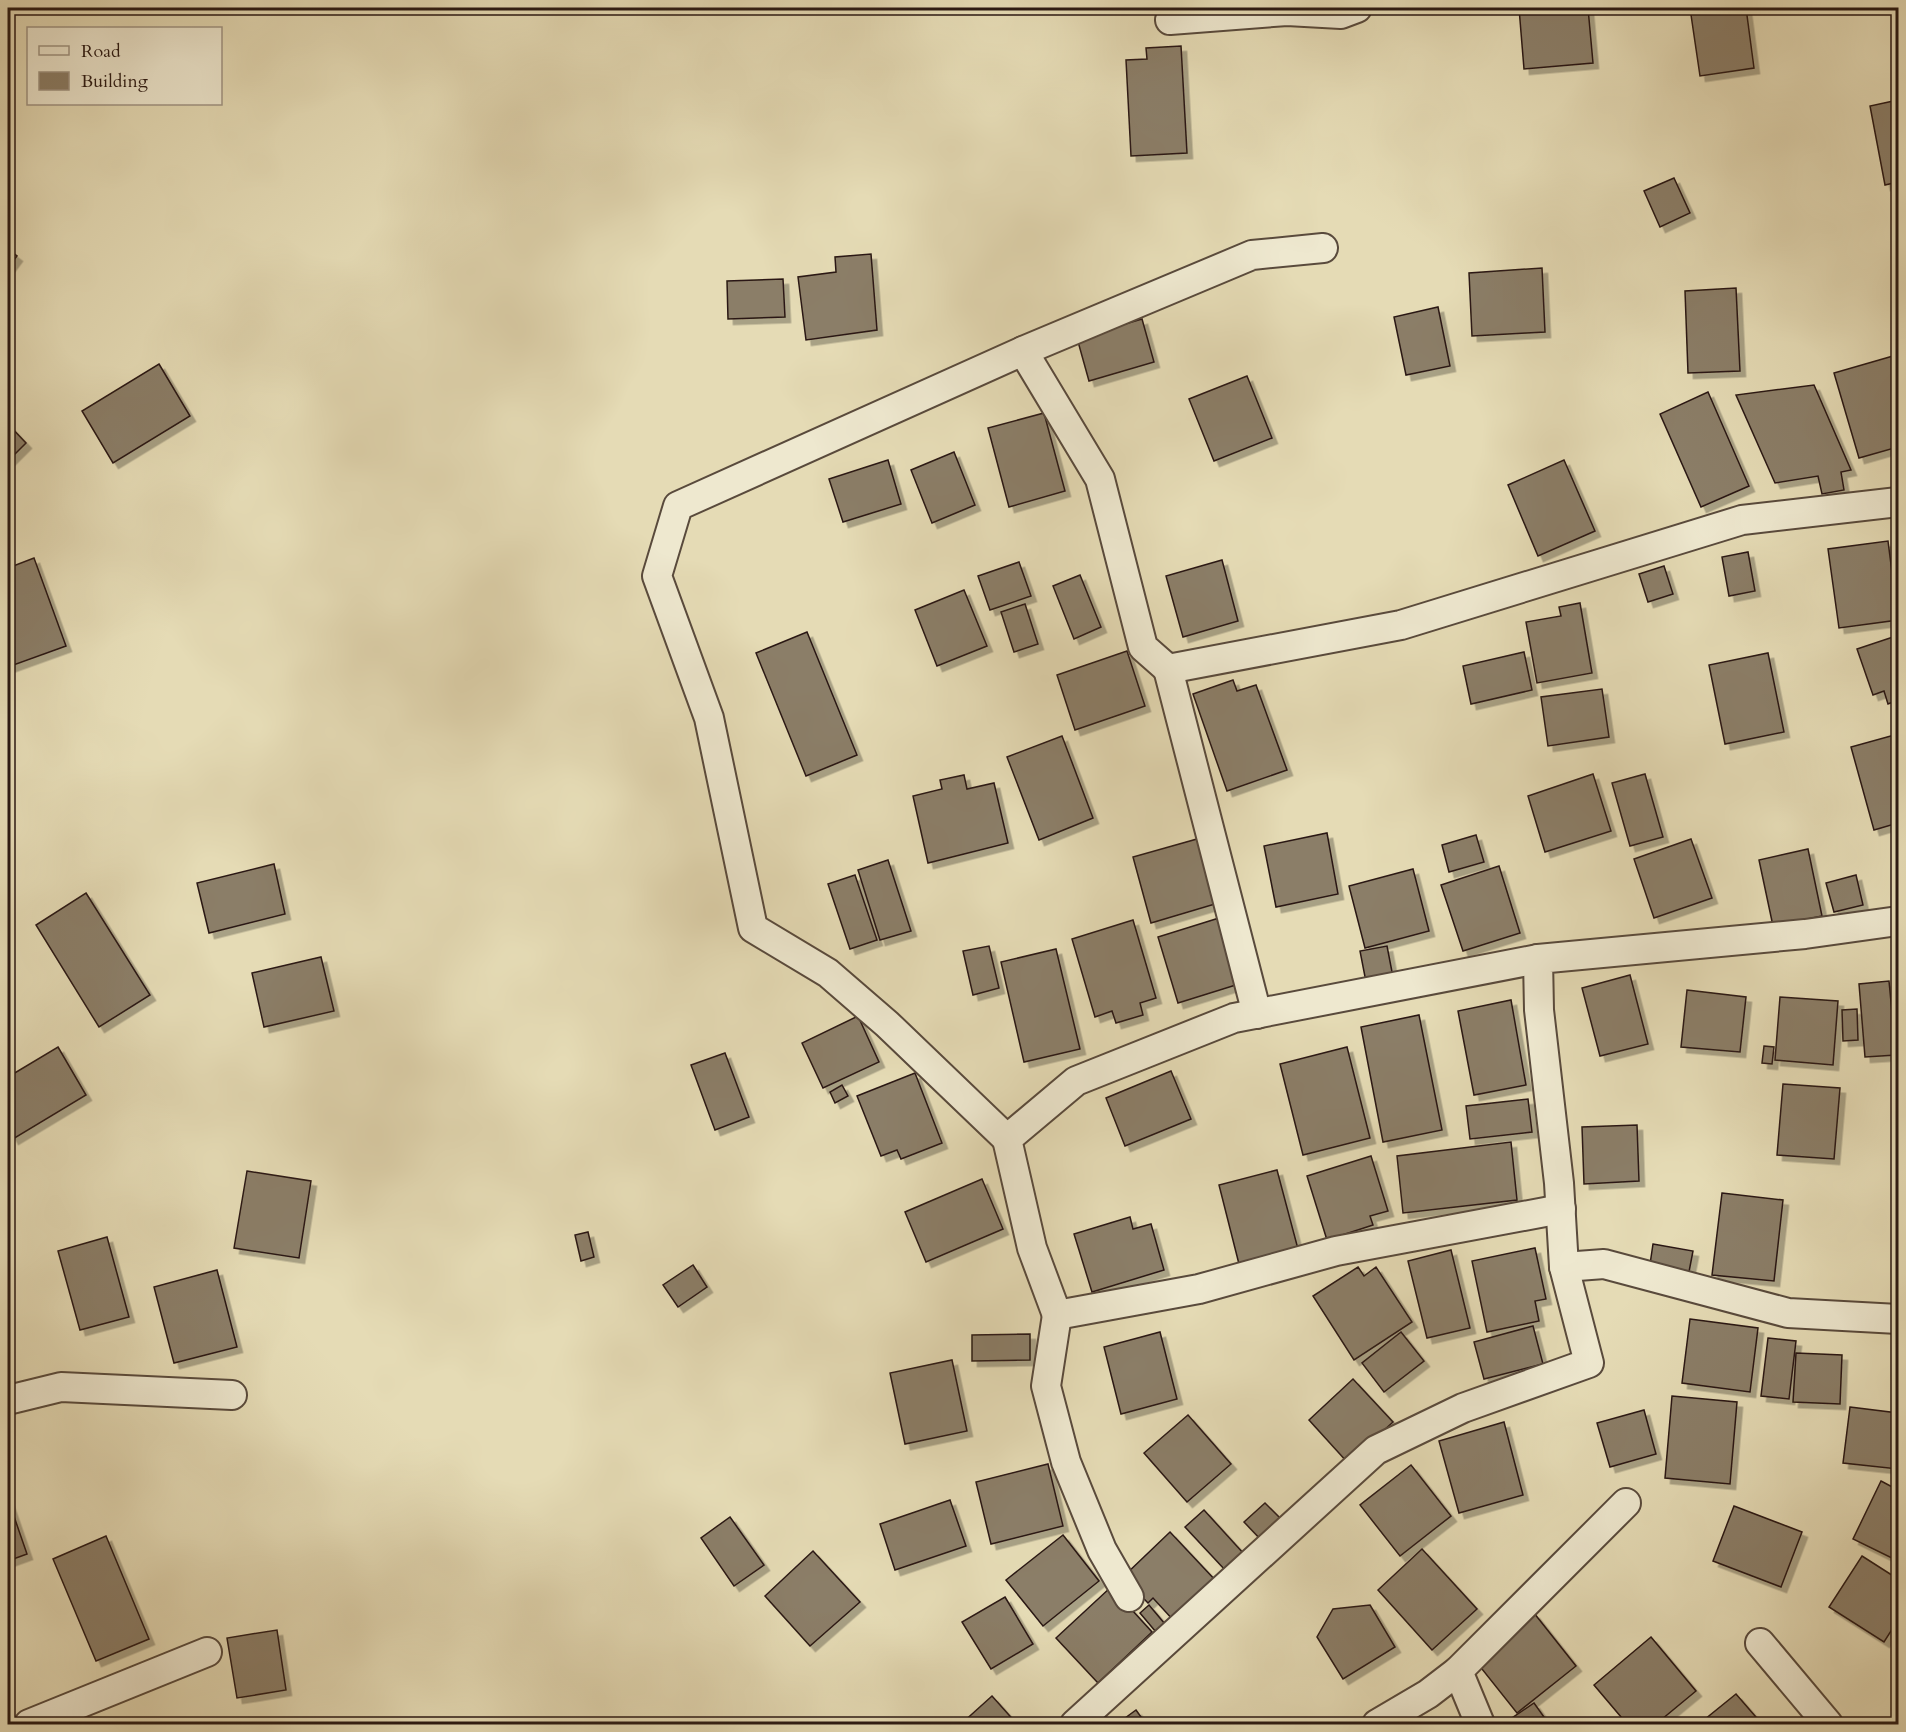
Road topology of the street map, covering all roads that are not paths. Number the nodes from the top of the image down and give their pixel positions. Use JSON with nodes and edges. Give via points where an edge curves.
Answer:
{"nodes":[{"id":1,"x":1357,"y":8,"type":"edge"},
{"id":2,"x":1170,"y":20,"type":"dead end"},
{"id":3,"x":1323,"y":248,"type":"dead end"},
{"id":4,"x":1023,"y":351,"type":"junction"},
{"id":5,"x":1899,"y":502,"type":"edge"},
{"id":6,"x":1168,"y":669,"type":"junction"},
{"id":7,"x":1899,"y":921,"type":"edge"},
{"id":8,"x":1538,"y":959,"type":"junction"},
{"id":9,"x":1257,"y":1014,"type":"junction"},
{"id":10,"x":1007,"y":1139,"type":"junction"},
{"id":11,"x":1561,"y":1209,"type":"junction"},
{"id":12,"x":1564,"y":1267,"type":"junction"},
{"id":13,"x":1057,"y":1315,"type":"junction"},
{"id":14,"x":1899,"y":1319,"type":"edge"},
{"id":15,"x":232,"y":1395,"type":"dead end"},
{"id":16,"x":8,"y":1400,"type":"edge"},
{"id":17,"x":1626,"y":1503,"type":"dead end"},
{"id":18,"x":1129,"y":1597,"type":"dead end"},
{"id":19,"x":1760,"y":1643,"type":"dead end"},
{"id":20,"x":207,"y":1653,"type":"dead end"},
{"id":21,"x":1458,"y":1671,"type":"junction"},
{"id":22,"x":29,"y":1725,"type":"edge"},
{"id":23,"x":1075,"y":1725,"type":"edge"},
{"id":24,"x":1377,"y":1725,"type":"edge"},
{"id":25,"x":1480,"y":1725,"type":"edge"},
{"id":26,"x":1828,"y":1725,"type":"edge"}],
"edges":[{"from":1,"to":2,"type":"street","via":[[1341,14],[1287,11]]},
{"from":3,"to":4,"type":"street","via":[[1252,255]]},
{"from":4,"to":6,"type":"street","via":[[1100,479],[1143,647]]},
{"from":4,"to":10,"type":"street","via":[[678,506],[657,576],[709,718],[753,928],[828,973]]},
{"from":5,"to":6,"type":"street","via":[[1742,520],[1401,625]]},
{"from":6,"to":9,"type":"street"},
{"from":7,"to":8,"type":"street","via":[[1805,934]]},
{"from":8,"to":9,"type":"street"},
{"from":8,"to":11,"type":"street","via":[[1539,1010]]},
{"from":9,"to":10,"type":"street","via":[[1234,1018],[1076,1081]]},
{"from":10,"to":13,"type":"street","via":[[1032,1248]]},
{"from":11,"to":12,"type":"street"},
{"from":11,"to":13,"type":"street","via":[[1336,1251],[1199,1289]]},
{"from":12,"to":14,"type":"street","via":[[1604,1264],[1788,1313]]},
{"from":12,"to":23,"type":"street","via":[[1589,1363],[1462,1408],[1376,1450]]},
{"from":13,"to":18,"type":"street","via":[[1046,1386],[1066,1462],[1102,1550]]},
{"from":15,"to":16,"type":"street","via":[[61,1387]]},
{"from":17,"to":21,"type":"street"},
{"from":19,"to":26,"type":"street"},
{"from":20,"to":22,"type":"street"},
{"from":21,"to":24,"type":"street"},
{"from":21,"to":25,"type":"street"}]}
